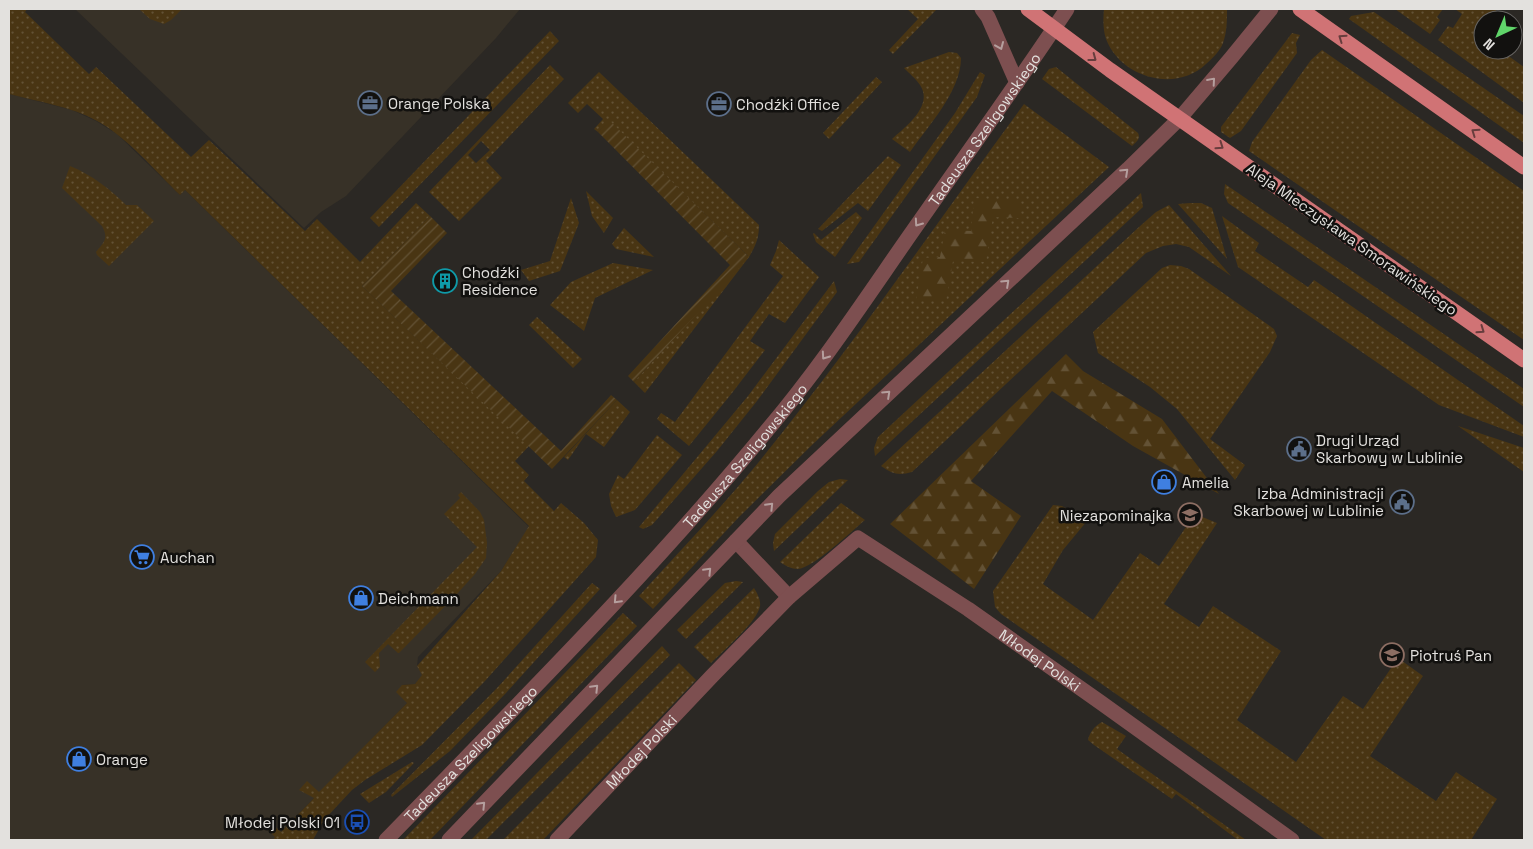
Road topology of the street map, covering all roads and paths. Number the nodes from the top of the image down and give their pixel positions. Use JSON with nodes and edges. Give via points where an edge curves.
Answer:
{"nodes":[{"id":1,"x":982,"y":9,"type":"edge"},
{"id":2,"x":1028,"y":9,"type":"edge"},
{"id":3,"x":1067,"y":9,"type":"edge"},
{"id":4,"x":1271,"y":9,"type":"edge"},
{"id":5,"x":1300,"y":9,"type":"edge"},
{"id":6,"x":1054,"y":28,"type":"junction"},
{"id":7,"x":1017,"y":83,"type":"junction"},
{"id":8,"x":1180,"y":118,"type":"junction"},
{"id":9,"x":1524,"y":167,"type":"edge"},
{"id":10,"x":1524,"y":360,"type":"edge"},
{"id":11,"x":736,"y":541,"type":"junction"},
{"id":12,"x":789,"y":597,"type":"junction"},
{"id":13,"x":386,"y":840,"type":"edge"},
{"id":14,"x":449,"y":840,"type":"edge"},
{"id":15,"x":557,"y":840,"type":"edge"},
{"id":16,"x":1292,"y":840,"type":"edge"}],
"edges":[{"from":1,"to":7,"type":"street","one_way":true},
{"from":2,"to":6,"type":"main road"},
{"from":3,"to":6,"type":"street","name":"Tadeusza Szeligowskiego"},
{"from":8,"to":4,"type":"street","one_way":true},
{"from":9,"to":5,"type":"main road","one_way":true},
{"from":6,"to":7,"type":"street","name":"Tadeusza Szeligowskiego"},
{"from":6,"to":8,"type":"main road","name":"Aleja Mieczysława Smorawińskiego","one_way":true},
{"from":7,"to":13,"type":"street","name":"Tadeusza Szeligowskiego","one_way":true,"via":[[810,377],[764,434],[693,518]]},
{"from":8,"to":10,"type":"main road","name":"Aleja Mieczysława Smorawińskiego","one_way":true},
{"from":11,"to":8,"type":"street","one_way":true,"via":[[779,496]]},
{"from":11,"to":12,"type":"street"},
{"from":14,"to":11,"type":"street","one_way":true},
{"from":12,"to":15,"type":"street","name":"Młodej Polski"},
{"from":12,"to":16,"type":"street","name":"Młodej Polski","via":[[858,538],[976,615]]}]}
